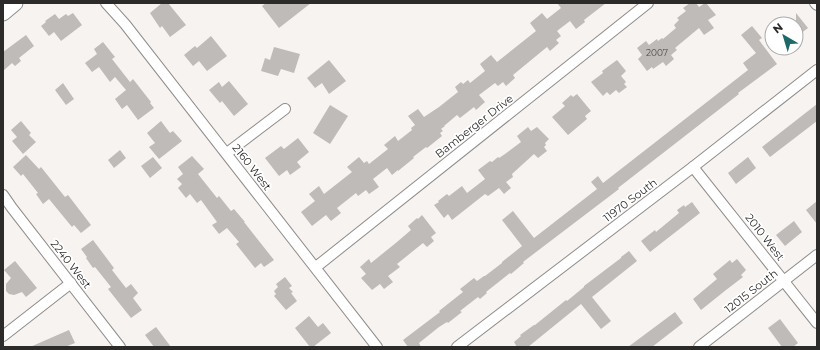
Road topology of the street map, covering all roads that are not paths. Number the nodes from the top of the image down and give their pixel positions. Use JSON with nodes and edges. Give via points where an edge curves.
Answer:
{"nodes":[{"id":1,"x":16,"y":3,"type":"edge"},
{"id":2,"x":106,"y":3,"type":"edge"},
{"id":3,"x":648,"y":3,"type":"edge"},
{"id":4,"x":3,"y":13,"type":"edge"},
{"id":5,"x":817,"y":70,"type":"edge"},
{"id":6,"x":285,"y":109,"type":"dead end"},
{"id":7,"x":227,"y":153,"type":"junction"},
{"id":8,"x":693,"y":166,"type":"junction"},
{"id":9,"x":3,"y":195,"type":"edge"},
{"id":10,"x":817,"y":255,"type":"edge"},
{"id":11,"x":316,"y":268,"type":"junction"},
{"id":12,"x":784,"y":281,"type":"junction"},
{"id":13,"x":71,"y":283,"type":"junction"},
{"id":14,"x":817,"y":323,"type":"edge"},
{"id":15,"x":3,"y":336,"type":"edge"},
{"id":16,"x":120,"y":347,"type":"edge"},
{"id":17,"x":377,"y":347,"type":"edge"},
{"id":18,"x":457,"y":347,"type":"edge"},
{"id":19,"x":699,"y":347,"type":"edge"}],
"edges":[{"from":1,"to":4,"type":"main road"},
{"from":2,"to":7,"type":"street","name":"2160 West","via":[[126,24]]},
{"from":3,"to":11,"type":"street","name":"Bamberger Drive"},
{"from":5,"to":8,"type":"street","name":"11970 South"},
{"from":6,"to":7,"type":"street"},
{"from":7,"to":11,"type":"street","name":"2160 West"},
{"from":8,"to":12,"type":"street","name":"2010 West"},
{"from":8,"to":18,"type":"street","name":"11970 South"},
{"from":9,"to":13,"type":"street","name":"2240 West"},
{"from":10,"to":12,"type":"street","name":"12015 South"},
{"from":11,"to":17,"type":"street","name":"2160 West"},
{"from":12,"to":14,"type":"street","name":"2010 West"},
{"from":12,"to":19,"type":"street","name":"12015 South"},
{"from":13,"to":15,"type":"street"},
{"from":13,"to":16,"type":"street","name":"2240 West"}]}
